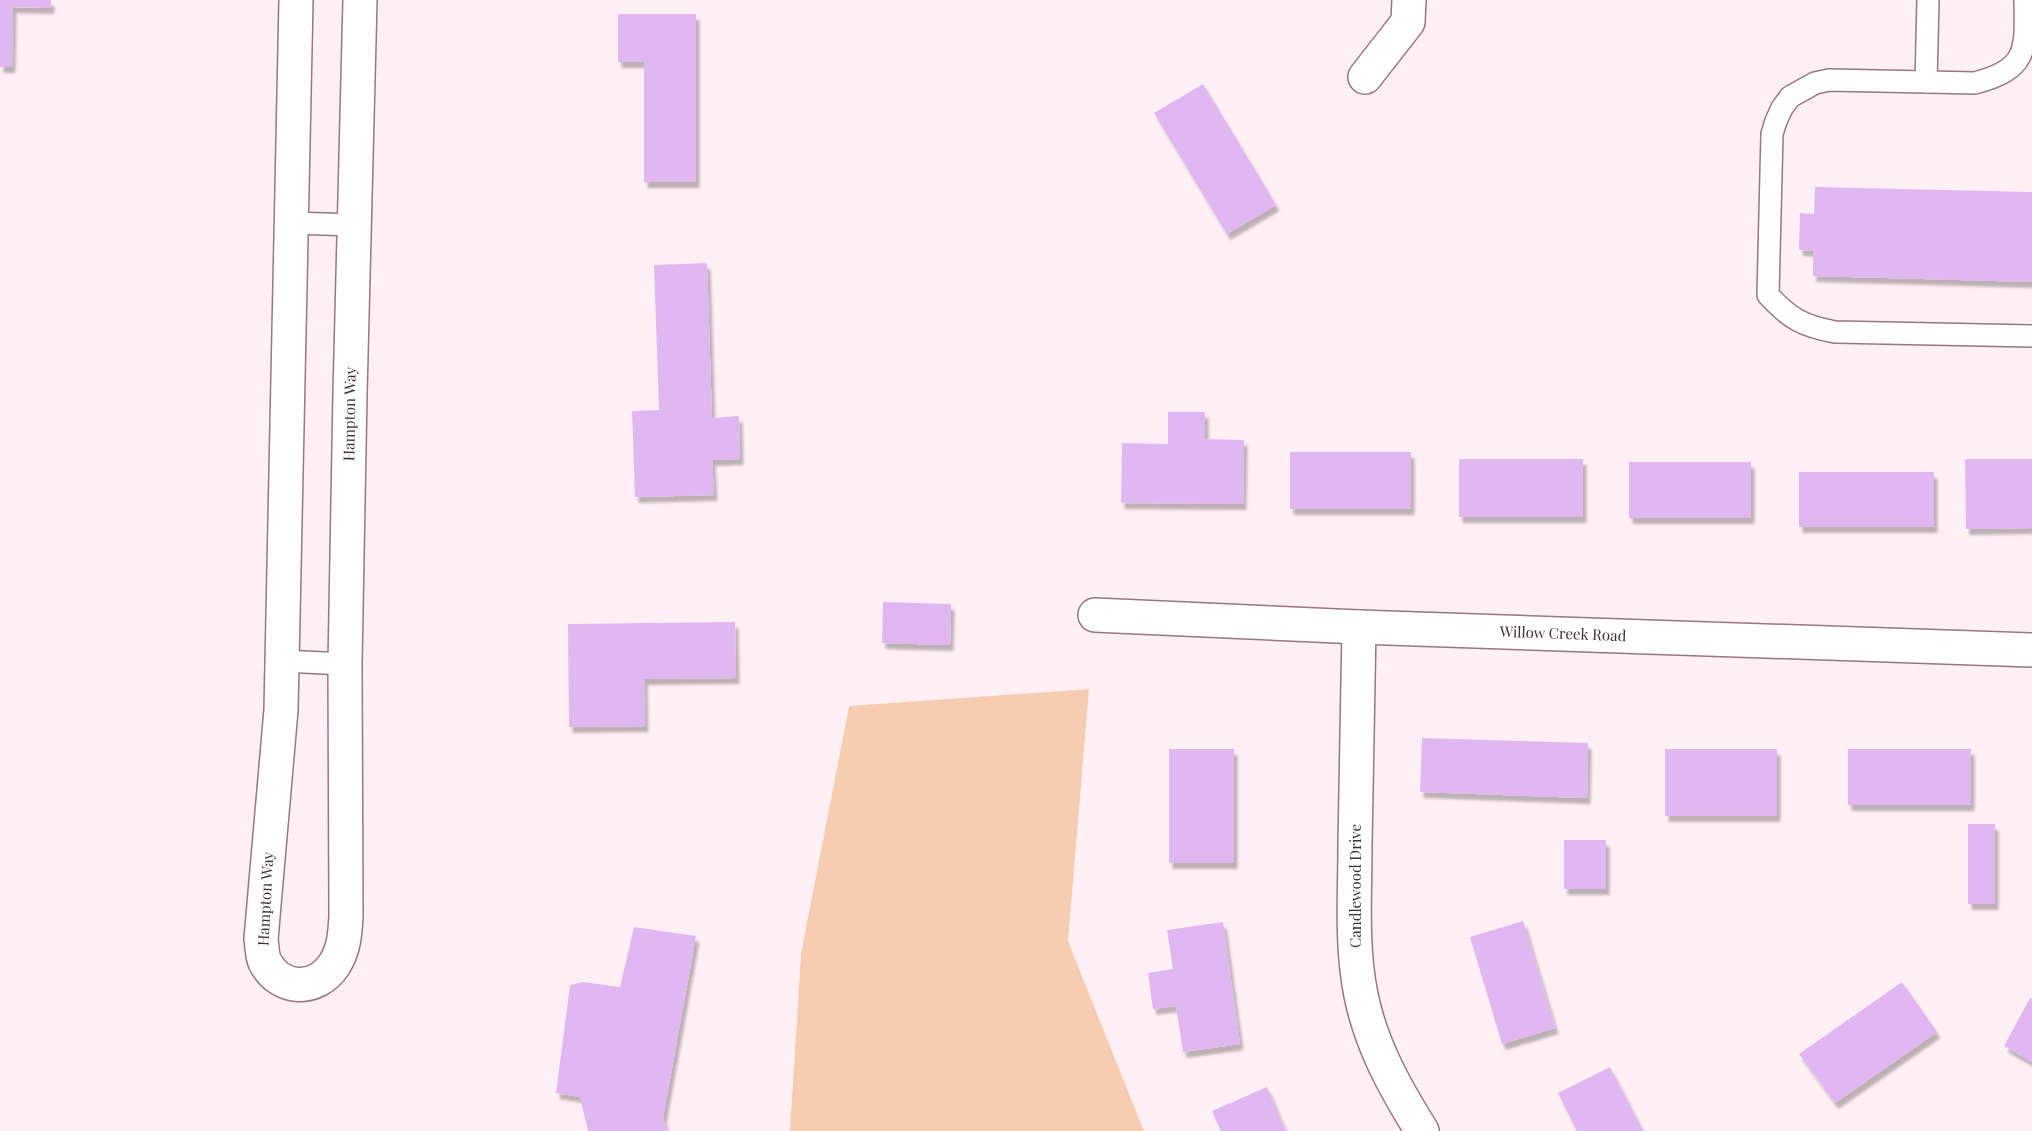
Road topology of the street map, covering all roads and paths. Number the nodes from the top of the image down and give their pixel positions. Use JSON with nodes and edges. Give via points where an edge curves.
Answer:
{"nodes":[{"id":1,"x":296,"y":0,"type":"edge"},
{"id":2,"x":360,"y":0,"type":"edge"},
{"id":3,"x":1409,"y":0,"type":"edge"},
{"id":4,"x":1928,"y":0,"type":"edge"},
{"id":5,"x":2025,"y":0,"type":"edge"},
{"id":6,"x":1365,"y":77,"type":"dead end"},
{"id":7,"x":1926,"y":82,"type":"junction"},
{"id":8,"x":291,"y":223,"type":"junction"},
{"id":9,"x":354,"y":225,"type":"junction"},
{"id":10,"x":2032,"y":336,"type":"edge"},
{"id":11,"x":1095,"y":615,"type":"dead end"},
{"id":12,"x":1359,"y":627,"type":"junction"},
{"id":13,"x":2032,"y":650,"type":"edge"},
{"id":14,"x":283,"y":661,"type":"junction"},
{"id":15,"x":345,"y":664,"type":"junction"},
{"id":16,"x":1422,"y":1131,"type":"edge"}],
"edges":[{"from":1,"to":8,"type":"street","name":"Hampton Way"},
{"from":2,"to":9,"type":"street","name":"Hampton Way"},
{"from":3,"to":6,"type":"street","via":[[1408,22]]},
{"from":4,"to":7,"type":"lane"},
{"from":5,"to":7,"type":"lane","via":[[2025,41],[2012,68],[1975,83]]},
{"from":7,"to":10,"type":"lane","via":[[1829,80],[1802,89],[1782,108],[1772,134],[1768,295],[1784,312],[1810,327],[1835,332]]},
{"from":8,"to":9,"type":"lane"},
{"from":8,"to":14,"type":"street","name":"Hampton Way"},
{"from":9,"to":15,"type":"street","name":"Hampton Way"},
{"from":11,"to":12,"type":"street","name":"Willow Creek Road"},
{"from":12,"to":13,"type":"street","name":"Willow Creek Road"},
{"from":12,"to":16,"type":"street","name":"Candlewood Drive","via":[[1355,944],[1360,995],[1375,1045]]},
{"from":14,"to":15,"type":"lane"},
{"from":14,"to":15,"type":"street","name":"Hampton Way","via":[[261,939],[265,962],[278,979],[297,986],[317,981],[333,966],[344,943]]}]}
